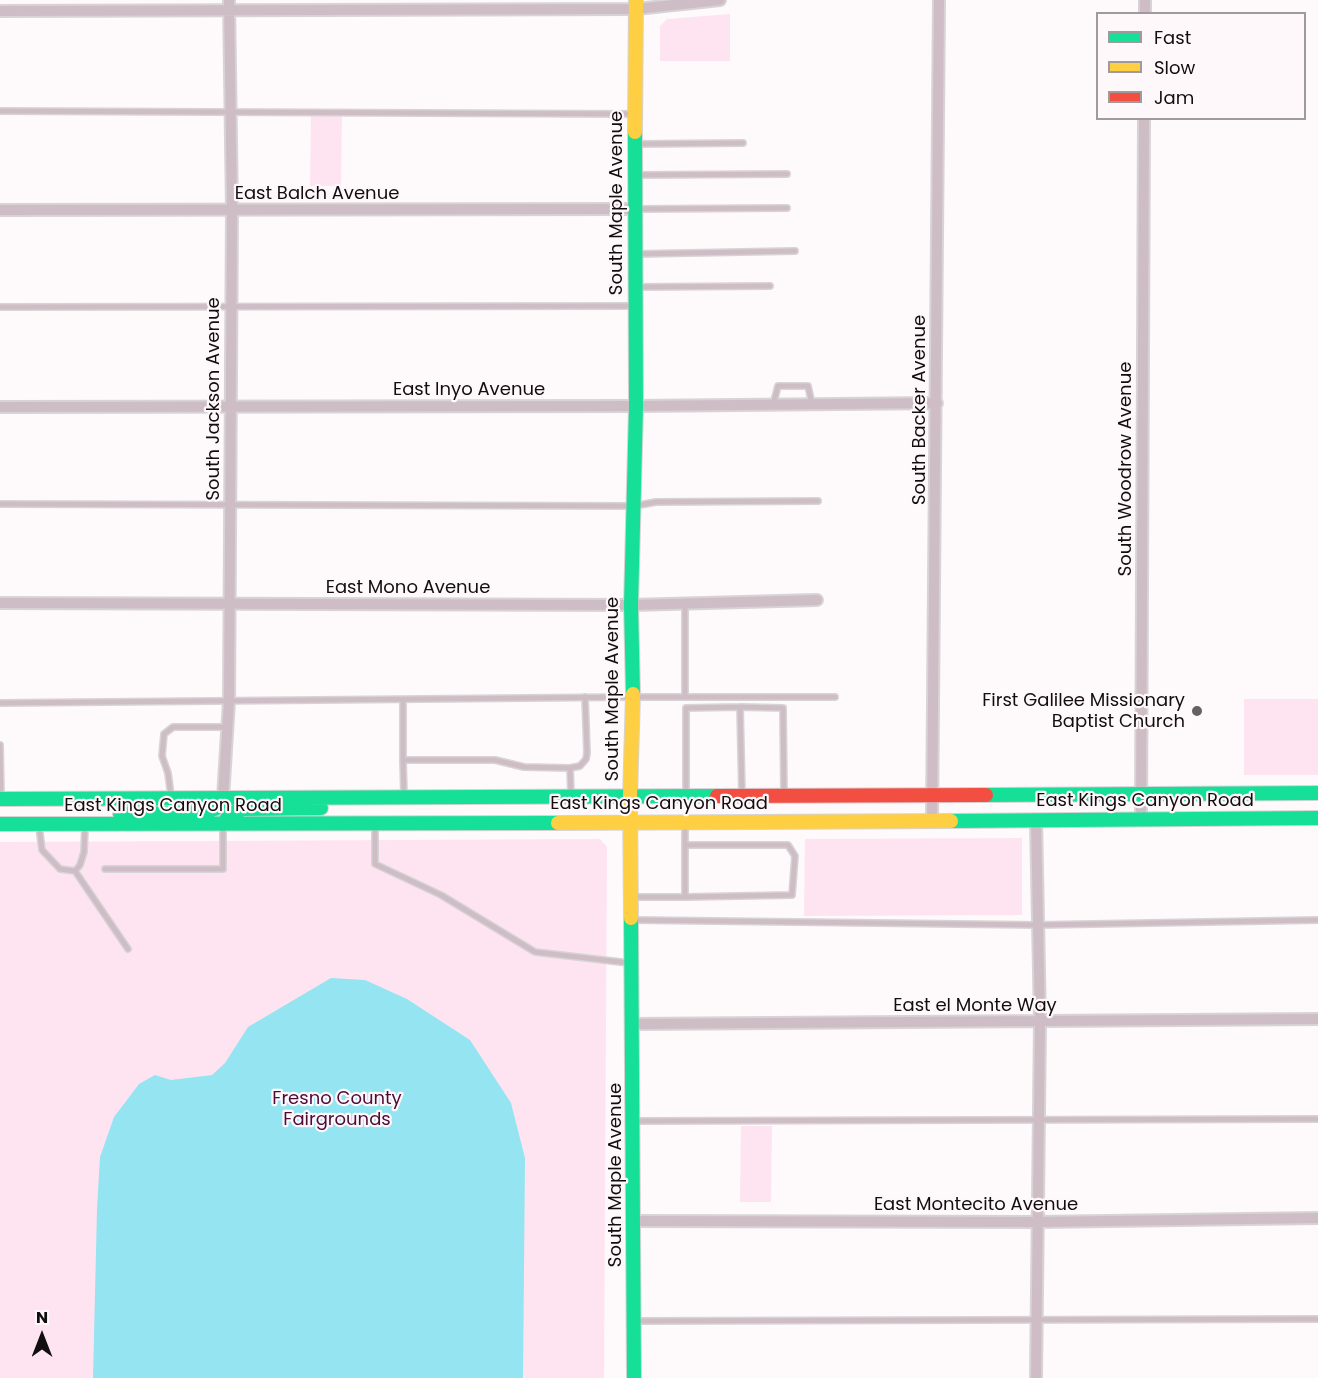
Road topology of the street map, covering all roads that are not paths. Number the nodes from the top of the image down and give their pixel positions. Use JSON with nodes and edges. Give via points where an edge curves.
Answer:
{"nodes":[{"id":1,"x":720,"y":0,"type":"edge"},
{"id":2,"x":939,"y":0,"type":"edge"},
{"id":3,"x":636,"y":4,"type":"edge"},
{"id":4,"x":27,"y":5,"type":"edge"},
{"id":5,"x":229,"y":5,"type":"edge"},
{"id":6,"x":431,"y":5,"type":"edge"},
{"id":7,"x":0,"y":11,"type":"edge"},
{"id":8,"x":0,"y":111,"type":"edge"},
{"id":9,"x":231,"y":112,"type":"junction"},
{"id":10,"x":635,"y":114,"type":"junction"},
{"id":11,"x":1144,"y":120,"type":"edge"},
{"id":12,"x":743,"y":143,"type":"dead end"},
{"id":13,"x":635,"y":144,"type":"junction"},
{"id":14,"x":787,"y":174,"type":"dead end"},
{"id":15,"x":635,"y":175,"type":"junction"},
{"id":16,"x":787,"y":208,"type":"dead end"},
{"id":17,"x":634,"y":209,"type":"junction"},
{"id":18,"x":0,"y":210,"type":"edge"},
{"id":19,"x":232,"y":210,"type":"junction"},
{"id":20,"x":795,"y":251,"type":"dead end"},
{"id":21,"x":635,"y":254,"type":"junction"},
{"id":22,"x":770,"y":286,"type":"dead end"},
{"id":23,"x":635,"y":287,"type":"junction"},
{"id":24,"x":232,"y":306,"type":"junction"},
{"id":25,"x":635,"y":306,"type":"junction"},
{"id":26,"x":0,"y":307,"type":"edge"},
{"id":27,"x":937,"y":403,"type":"junction"},
{"id":28,"x":812,"y":404,"type":"junction"},
{"id":29,"x":774,"y":405,"type":"junction"},
{"id":30,"x":636,"y":406,"type":"junction"},
{"id":31,"x":0,"y":407,"type":"edge"},
{"id":32,"x":231,"y":408,"type":"junction"},
{"id":33,"x":818,"y":501,"type":"dead end"},
{"id":34,"x":0,"y":504,"type":"edge"},
{"id":35,"x":230,"y":506,"type":"junction"},
{"id":36,"x":634,"y":506,"type":"junction"},
{"id":37,"x":817,"y":600,"type":"dead end"},
{"id":38,"x":0,"y":603,"type":"edge"},
{"id":39,"x":685,"y":603,"type":"junction"},
{"id":40,"x":229,"y":604,"type":"junction"},
{"id":41,"x":631,"y":604,"type":"junction"},
{"id":42,"x":585,"y":697,"type":"junction"},
{"id":43,"x":633,"y":697,"type":"junction"},
{"id":44,"x":685,"y":697,"type":"junction"},
{"id":45,"x":835,"y":697,"type":"dead end"},
{"id":46,"x":403,"y":700,"type":"junction"},
{"id":47,"x":229,"y":701,"type":"junction"},
{"id":48,"x":0,"y":703,"type":"edge"},
{"id":49,"x":740,"y":707,"type":"junction"},
{"id":50,"x":227,"y":727,"type":"junction"},
{"id":51,"x":0,"y":745,"type":"edge"},
{"id":52,"x":403,"y":760,"type":"junction"},
{"id":53,"x":0,"y":763,"type":"edge"},
{"id":54,"x":570,"y":768,"type":"junction"},
{"id":55,"x":1318,"y":793,"type":"edge"},
{"id":56,"x":1142,"y":794,"type":"junction"},
{"id":57,"x":933,"y":795,"type":"junction"},
{"id":58,"x":630,"y":796,"type":"junction"},
{"id":59,"x":686,"y":796,"type":"junction"},
{"id":60,"x":742,"y":796,"type":"junction"},
{"id":61,"x":784,"y":796,"type":"junction"},
{"id":62,"x":373,"y":797,"type":"junction"},
{"id":63,"x":404,"y":797,"type":"junction"},
{"id":64,"x":571,"y":797,"type":"junction"},
{"id":65,"x":171,"y":798,"type":"junction"},
{"id":66,"x":223,"y":798,"type":"junction"},
{"id":67,"x":0,"y":799,"type":"edge"},
{"id":68,"x":1318,"y":818,"type":"edge"},
{"id":69,"x":1141,"y":819,"type":"junction"},
{"id":70,"x":932,"y":820,"type":"junction"},
{"id":71,"x":1036,"y":820,"type":"junction"},
{"id":72,"x":630,"y":822,"type":"junction"},
{"id":73,"x":685,"y":822,"type":"junction"},
{"id":74,"x":375,"y":823,"type":"junction"},
{"id":75,"x":0,"y":824,"type":"edge"},
{"id":76,"x":38,"y":824,"type":"junction"},
{"id":77,"x":85,"y":824,"type":"junction"},
{"id":78,"x":223,"y":824,"type":"junction"},
{"id":79,"x":685,"y":845,"type":"junction"},
{"id":80,"x":105,"y":869,"type":"dead end"},
{"id":81,"x":75,"y":871,"type":"junction"},
{"id":82,"x":630,"y":897,"type":"junction"},
{"id":83,"x":685,"y":897,"type":"junction"},
{"id":84,"x":631,"y":920,"type":"junction"},
{"id":85,"x":1318,"y":920,"type":"edge"},
{"id":86,"x":1038,"y":925,"type":"junction"},
{"id":87,"x":128,"y":949,"type":"dead end"},
{"id":88,"x":632,"y":964,"type":"junction"},
{"id":89,"x":1318,"y":1019,"type":"edge"},
{"id":90,"x":1040,"y":1022,"type":"junction"},
{"id":91,"x":633,"y":1024,"type":"junction"},
{"id":92,"x":1318,"y":1119,"type":"edge"},
{"id":93,"x":1039,"y":1120,"type":"junction"},
{"id":94,"x":634,"y":1121,"type":"junction"},
{"id":95,"x":1318,"y":1218,"type":"edge"},
{"id":96,"x":634,"y":1221,"type":"junction"},
{"id":97,"x":1037,"y":1222,"type":"junction"},
{"id":98,"x":1318,"y":1319,"type":"edge"},
{"id":99,"x":1036,"y":1320,"type":"junction"},
{"id":100,"x":634,"y":1321,"type":"junction"},
{"id":101,"x":634,"y":1378,"type":"edge"},
{"id":102,"x":1036,"y":1378,"type":"edge"}],
"edges":[{"from":1,"to":3,"type":"street"},
{"from":2,"to":27,"type":"street","name":"South Backer Avenue"},
{"from":3,"to":6,"type":"street"},
{"from":3,"to":10,"type":"main road","name":"South Maple Avenue"},
{"from":4,"to":5,"type":"street"},
{"from":4,"to":7,"type":"street"},
{"from":5,"to":6,"type":"street"},
{"from":5,"to":9,"type":"street","name":"South Jackson Avenue"},
{"from":8,"to":9,"type":"lane"},
{"from":9,"to":10,"type":"lane"},
{"from":9,"to":19,"type":"street","name":"South Jackson Avenue"},
{"from":10,"to":13,"type":"main road","name":"South Maple Avenue"},
{"from":11,"to":56,"type":"street","name":"South Woodrow Avenue"},
{"from":12,"to":13,"type":"lane"},
{"from":13,"to":15,"type":"main road","name":"South Maple Avenue"},
{"from":14,"to":15,"type":"lane"},
{"from":15,"to":17,"type":"main road","name":"South Maple Avenue"},
{"from":16,"to":17,"type":"lane"},
{"from":17,"to":19,"type":"street","name":"East Balch Avenue"},
{"from":17,"to":21,"type":"main road","name":"South Maple Avenue"},
{"from":18,"to":19,"type":"street","name":"East Balch Avenue"},
{"from":19,"to":24,"type":"street","name":"South Jackson Avenue"},
{"from":20,"to":21,"type":"lane"},
{"from":21,"to":23,"type":"main road","name":"South Maple Avenue"},
{"from":22,"to":23,"type":"lane"},
{"from":23,"to":25,"type":"main road","name":"South Maple Avenue"},
{"from":24,"to":25,"type":"lane"},
{"from":24,"to":26,"type":"lane"},
{"from":24,"to":32,"type":"street","name":"South Jackson Avenue"},
{"from":25,"to":30,"type":"main road","name":"South Maple Avenue"},
{"from":27,"to":28,"type":"street","name":"East Inyo Avenue"},
{"from":27,"to":57,"type":"street","name":"South Backer Avenue"},
{"from":28,"to":29,"type":"street","name":"East Inyo Avenue"},
{"from":28,"to":29,"type":"lane","via":[[808,386],[778,386]]},
{"from":29,"to":30,"type":"street","name":"East Inyo Avenue"},
{"from":30,"to":32,"type":"street","name":"East Inyo Avenue"},
{"from":30,"to":36,"type":"main road","name":"South Maple Avenue"},
{"from":31,"to":32,"type":"street","name":"East Inyo Avenue"},
{"from":32,"to":35,"type":"street","name":"South Jackson Avenue"},
{"from":33,"to":36,"type":"lane","via":[[656,502]]},
{"from":34,"to":35,"type":"lane"},
{"from":35,"to":36,"type":"lane"},
{"from":35,"to":40,"type":"street","name":"South Jackson Avenue"},
{"from":36,"to":41,"type":"main road","name":"South Maple Avenue"},
{"from":37,"to":39,"type":"street","name":"East Mono Avenue"},
{"from":38,"to":40,"type":"street","name":"East Mono Avenue"},
{"from":39,"to":41,"type":"street","name":"East Mono Avenue"},
{"from":39,"to":44,"type":"lane"},
{"from":40,"to":41,"type":"street","name":"East Mono Avenue"},
{"from":40,"to":47,"type":"street","name":"South Jackson Avenue"},
{"from":41,"to":43,"type":"main road","name":"South Maple Avenue"},
{"from":42,"to":43,"type":"lane"},
{"from":42,"to":46,"type":"lane"},
{"from":42,"to":54,"type":"lane","via":[[586,759]]},
{"from":43,"to":44,"type":"lane"},
{"from":43,"to":58,"type":"main road","name":"South Maple Avenue"},
{"from":44,"to":45,"type":"lane"},
{"from":46,"to":47,"type":"lane"},
{"from":46,"to":52,"type":"lane"},
{"from":47,"to":48,"type":"lane"},
{"from":47,"to":50,"type":"street","name":"South Jackson Avenue"},
{"from":49,"to":59,"type":"lane","via":[[686,708]]},
{"from":49,"to":60,"type":"lane"},
{"from":49,"to":61,"type":"lane","via":[[783,708]]},
{"from":50,"to":65,"type":"lane","via":[[173,727],[164,734],[162,756]]},
{"from":50,"to":66,"type":"street","name":"South Jackson Avenue"},
{"from":51,"to":53,"type":"lane"},
{"from":52,"to":54,"type":"lane","via":[[495,760],[524,767]]},
{"from":52,"to":63,"type":"lane"},
{"from":53,"to":67,"type":"lane"},
{"from":54,"to":64,"type":"lane"},
{"from":55,"to":56,"type":"main road","name":"East Kings Canyon Road"},
{"from":56,"to":57,"type":"main road","name":"East Kings Canyon Road"},
{"from":56,"to":69,"type":"street","name":"South Woodrow Avenue"},
{"from":57,"to":61,"type":"main road","name":"East Kings Canyon Road"},
{"from":57,"to":70,"type":"street","name":"South Backer Avenue"},
{"from":58,"to":59,"type":"main road","name":"East Kings Canyon Road"},
{"from":58,"to":64,"type":"main road","name":"East Kings Canyon Road"},
{"from":58,"to":72,"type":"main road","name":"South Maple Avenue"},
{"from":59,"to":60,"type":"main road","name":"East Kings Canyon Road"},
{"from":60,"to":61,"type":"main road","name":"East Kings Canyon Road"},
{"from":62,"to":63,"type":"main road","name":"East Kings Canyon Road"},
{"from":62,"to":66,"type":"main road","name":"East Kings Canyon Road"},
{"from":62,"to":78,"type":"main road","via":[[335,808],[243,809],[230,814]]},
{"from":63,"to":64,"type":"main road","name":"East Kings Canyon Road"},
{"from":65,"to":66,"type":"main road","name":"East Kings Canyon Road"},
{"from":65,"to":67,"type":"main road","name":"East Kings Canyon Road"},
{"from":66,"to":76,"type":"main road","via":[[217,808],[201,813],[67,814]]},
{"from":68,"to":69,"type":"main road","name":"East Kings Canyon Road"},
{"from":69,"to":71,"type":"main road","name":"East Kings Canyon Road"},
{"from":70,"to":71,"type":"main road","name":"East Kings Canyon Road"},
{"from":70,"to":73,"type":"main road","name":"East Kings Canyon Road"},
{"from":71,"to":86,"type":"street"},
{"from":72,"to":73,"type":"main road","name":"East Kings Canyon Road"},
{"from":72,"to":74,"type":"main road","name":"East Kings Canyon Road"},
{"from":72,"to":82,"type":"main road","name":"South Maple Avenue"},
{"from":73,"to":79,"type":"lane"},
{"from":74,"to":78,"type":"main road","name":"East Kings Canyon Road"},
{"from":74,"to":88,"type":"lane","via":[[375,864],[441,894],[535,952]]},
{"from":75,"to":76,"type":"main road","name":"East Kings Canyon Road"},
{"from":76,"to":77,"type":"main road","name":"East Kings Canyon Road"},
{"from":76,"to":81,"type":"lane","via":[[42,850],[60,869]]},
{"from":77,"to":78,"type":"main road","name":"East Kings Canyon Road"},
{"from":77,"to":81,"type":"lane","via":[[84,852]]},
{"from":78,"to":80,"type":"lane","via":[[223,869]]},
{"from":79,"to":83,"type":"lane"},
{"from":79,"to":83,"type":"lane","via":[[788,845],[795,856],[792,895]]},
{"from":81,"to":87,"type":"lane"},
{"from":82,"to":83,"type":"lane"},
{"from":82,"to":84,"type":"main road","name":"South Maple Avenue"},
{"from":84,"to":86,"type":"lane"},
{"from":84,"to":88,"type":"main road","name":"South Maple Avenue"},
{"from":85,"to":86,"type":"lane"},
{"from":86,"to":90,"type":"street"},
{"from":88,"to":91,"type":"main road","name":"South Maple Avenue"},
{"from":89,"to":90,"type":"street","name":"East el Monte Way"},
{"from":90,"to":91,"type":"street","name":"East el Monte Way"},
{"from":90,"to":93,"type":"street"},
{"from":91,"to":94,"type":"main road","name":"South Maple Avenue"},
{"from":92,"to":93,"type":"lane"},
{"from":93,"to":94,"type":"lane"},
{"from":93,"to":97,"type":"street"},
{"from":94,"to":96,"type":"main road","name":"South Maple Avenue"},
{"from":95,"to":97,"type":"street","name":"East Montecito Avenue"},
{"from":96,"to":97,"type":"street","name":"East Montecito Avenue"},
{"from":96,"to":100,"type":"main road","name":"South Maple Avenue"},
{"from":97,"to":99,"type":"street"},
{"from":98,"to":99,"type":"lane"},
{"from":99,"to":100,"type":"lane"},
{"from":99,"to":102,"type":"street"},
{"from":100,"to":101,"type":"main road","name":"South Maple Avenue"}]}
